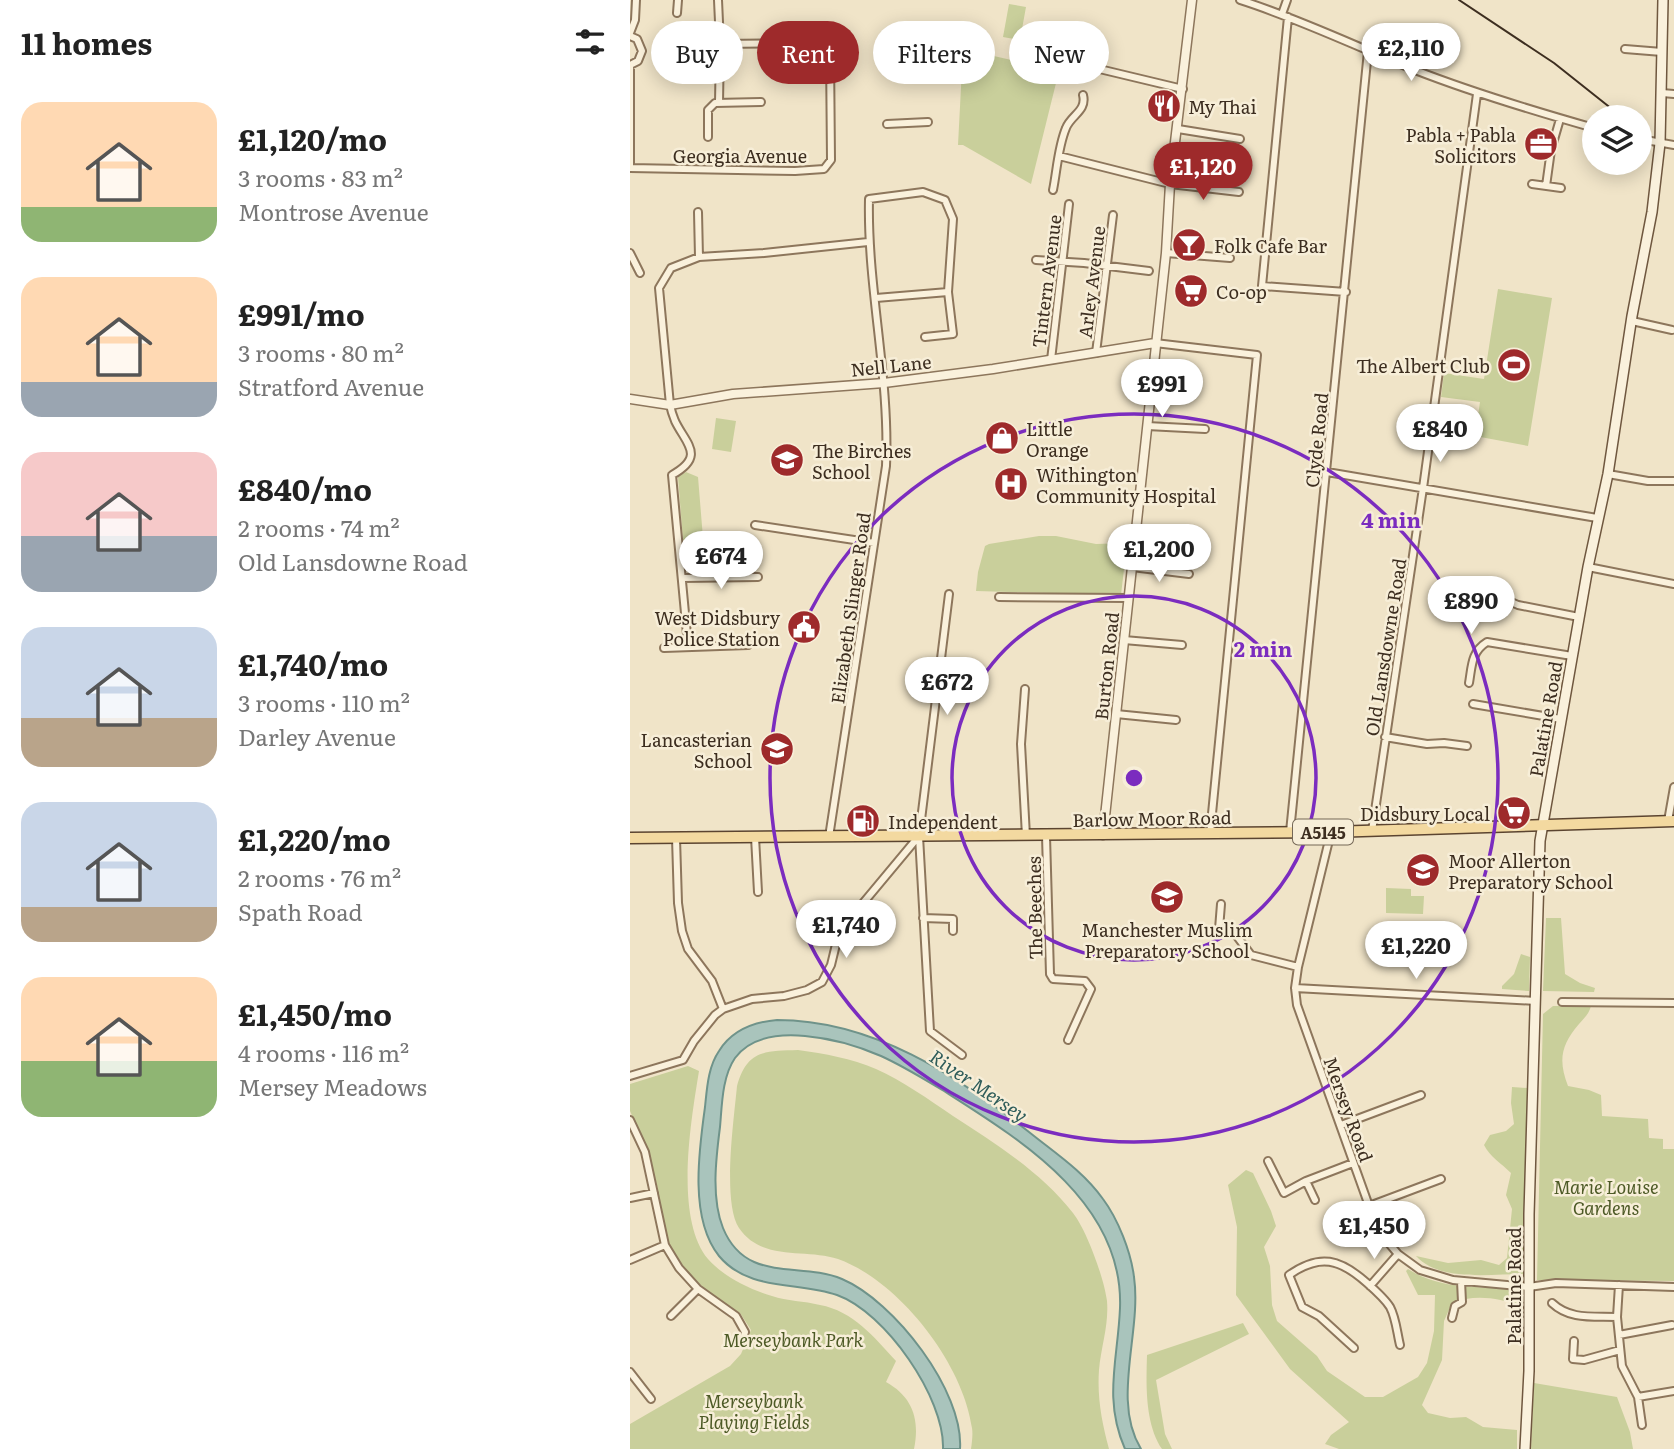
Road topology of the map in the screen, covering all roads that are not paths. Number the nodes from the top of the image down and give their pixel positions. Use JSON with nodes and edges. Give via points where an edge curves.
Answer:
{"nodes":[{"id":1,"x":636,"y":0,"type":"edge"},
{"id":2,"x":678,"y":0,"type":"edge"},
{"id":3,"x":718,"y":0,"type":"edge"},
{"id":4,"x":1192,"y":0,"type":"edge"},
{"id":5,"x":1240,"y":0,"type":"edge"},
{"id":6,"x":1287,"y":0,"type":"edge"},
{"id":7,"x":1663,"y":0,"type":"edge"},
{"id":8,"x":677,"y":13,"type":"dead end"},
{"id":9,"x":1285,"y":16,"type":"junction"},
{"id":10,"x":719,"y":21,"type":"edge"},
{"id":11,"x":630,"y":34,"type":"edge"},
{"id":12,"x":743,"y":44,"type":"edge"},
{"id":13,"x":1625,"y":49,"type":"dead end"},
{"id":14,"x":1368,"y":51,"type":"junction"},
{"id":15,"x":1662,"y":52,"type":"junction"},
{"id":16,"x":630,"y":66,"type":"edge"},
{"id":17,"x":1109,"y":71,"type":"edge"},
{"id":18,"x":719,"y":84,"type":"edge"},
{"id":19,"x":1183,"y":89,"type":"junction"},
{"id":20,"x":1662,"y":93,"type":"junction"},
{"id":21,"x":1478,"y":94,"type":"junction"},
{"id":22,"x":1674,"y":94,"type":"edge"},
{"id":23,"x":1083,"y":95,"type":"dead end"},
{"id":24,"x":761,"y":102,"type":"dead end"},
{"id":25,"x":719,"y":103,"type":"junction"},
{"id":26,"x":1560,"y":119,"type":"junction"},
{"id":27,"x":928,"y":122,"type":"dead end"},
{"id":28,"x":887,"y":124,"type":"dead end"},
{"id":29,"x":1582,"y":125,"type":"edge"},
{"id":30,"x":1178,"y":129,"type":"junction"},
{"id":31,"x":708,"y":138,"type":"dead end"},
{"id":32,"x":1240,"y":139,"type":"dead end"},
{"id":33,"x":1652,"y":141,"type":"edge"},
{"id":34,"x":1660,"y":143,"type":"junction"},
{"id":35,"x":1674,"y":145,"type":"edge"},
{"id":36,"x":1059,"y":156,"type":"junction"},
{"id":37,"x":630,"y":167,"type":"edge"},
{"id":38,"x":1170,"y":184,"type":"junction"},
{"id":39,"x":1532,"y":184,"type":"dead end"},
{"id":40,"x":1546,"y":186,"type":"junction"},
{"id":41,"x":1561,"y":188,"type":"dead end"},
{"id":42,"x":1053,"y":190,"type":"dead end"},
{"id":43,"x":1239,"y":192,"type":"dead end"},
{"id":44,"x":1069,"y":204,"type":"dead end"},
{"id":45,"x":698,"y":212,"type":"dead end"},
{"id":46,"x":1113,"y":215,"type":"dead end"},
{"id":47,"x":868,"y":242,"type":"junction"},
{"id":48,"x":630,"y":253,"type":"edge"},
{"id":49,"x":1166,"y":253,"type":"junction"},
{"id":50,"x":699,"y":257,"type":"junction"},
{"id":51,"x":1230,"y":258,"type":"dead end"},
{"id":52,"x":1036,"y":260,"type":"dead end"},
{"id":53,"x":1061,"y":261,"type":"junction"},
{"id":54,"x":1106,"y":265,"type":"junction"},
{"id":55,"x":1149,"y":271,"type":"dead end"},
{"id":56,"x":640,"y":274,"type":"dead end"},
{"id":57,"x":948,"y":292,"type":"junction"},
{"id":58,"x":1346,"y":292,"type":"junction"},
{"id":59,"x":876,"y":298,"type":"junction"},
{"id":60,"x":1632,"y":321,"type":"junction"},
{"id":61,"x":1672,"y":330,"type":"edge"},
{"id":62,"x":925,"y":337,"type":"dead end"},
{"id":63,"x":1155,"y":343,"type":"junction"},
{"id":64,"x":1096,"y":354,"type":"junction"},
{"id":65,"x":1051,"y":360,"type":"junction"},
{"id":66,"x":884,"y":383,"type":"junction"},
{"id":67,"x":630,"y":399,"type":"edge"},
{"id":68,"x":670,"y":405,"type":"junction"},
{"id":69,"x":1147,"y":426,"type":"junction"},
{"id":70,"x":1205,"y":429,"type":"dead end"},
{"id":71,"x":1327,"y":472,"type":"junction"},
{"id":72,"x":1608,"y":474,"type":"junction"},
{"id":73,"x":1674,"y":481,"type":"edge"},
{"id":74,"x":1423,"y":488,"type":"junction"},
{"id":75,"x":1139,"y":495,"type":"junction"},
{"id":76,"x":1200,"y":500,"type":"dead end"},
{"id":77,"x":1597,"y":518,"type":"junction"},
{"id":78,"x":755,"y":525,"type":"dead end"},
{"id":79,"x":874,"y":543,"type":"junction"},
{"id":80,"x":1132,"y":567,"type":"junction"},
{"id":81,"x":1588,"y":567,"type":"junction"},
{"id":82,"x":1189,"y":573,"type":"dead end"},
{"id":83,"x":758,"y":577,"type":"dead end"},
{"id":84,"x":682,"y":579,"type":"junction"},
{"id":85,"x":1674,"y":584,"type":"edge"},
{"id":86,"x":949,"y":594,"type":"dead end"},
{"id":87,"x":999,"y":597,"type":"dead end"},
{"id":88,"x":1502,"y":597,"type":"dead end"},
{"id":89,"x":1129,"y":598,"type":"junction"},
{"id":90,"x":1579,"y":617,"type":"junction"},
{"id":91,"x":1124,"y":640,"type":"junction"},
{"id":92,"x":688,"y":645,"type":"junction"},
{"id":93,"x":748,"y":645,"type":"dead end"},
{"id":94,"x":1182,"y":645,"type":"dead end"},
{"id":95,"x":664,"y":648,"type":"dead end"},
{"id":96,"x":1572,"y":656,"type":"junction"},
{"id":97,"x":1469,"y":683,"type":"dead end"},
{"id":98,"x":1025,"y":690,"type":"dead end"},
{"id":99,"x":1473,"y":704,"type":"dead end"},
{"id":100,"x":1116,"y":714,"type":"junction"},
{"id":101,"x":1561,"y":719,"type":"junction"},
{"id":102,"x":1176,"y":720,"type":"dead end"},
{"id":103,"x":1385,"y":737,"type":"junction"},
{"id":104,"x":1467,"y":746,"type":"dead end"},
{"id":105,"x":1674,"y":787,"type":"edge"},
{"id":106,"x":1671,"y":821,"type":"edge"},
{"id":107,"x":1543,"y":826,"type":"junction"},
{"id":108,"x":1372,"y":831,"type":"junction"},
{"id":109,"x":1290,"y":832,"type":"junction"},
{"id":110,"x":1331,"y":832,"type":"junction"},
{"id":111,"x":1210,"y":834,"type":"junction"},
{"id":112,"x":1103,"y":835,"type":"junction"},
{"id":113,"x":919,"y":836,"type":"junction"},
{"id":114,"x":1026,"y":836,"type":"junction"},
{"id":115,"x":1046,"y":836,"type":"junction"},
{"id":116,"x":755,"y":837,"type":"junction"},
{"id":117,"x":829,"y":837,"type":"junction"},
{"id":118,"x":630,"y":838,"type":"edge"},
{"id":119,"x":676,"y":838,"type":"junction"},
{"id":120,"x":758,"y":892,"type":"dead end"},
{"id":121,"x":1221,"y":904,"type":"dead end"},
{"id":122,"x":923,"y":918,"type":"junction"},
{"id":123,"x":953,"y":931,"type":"dead end"},
{"id":124,"x":1298,"y":967,"type":"junction"},
{"id":125,"x":1295,"y":988,"type":"junction"},
{"id":126,"x":1536,"y":1001,"type":"junction"},
{"id":127,"x":1562,"y":1002,"type":"dead end"},
{"id":128,"x":1674,"y":1003,"type":"edge"},
{"id":129,"x":723,"y":1009,"type":"junction"},
{"id":130,"x":1068,"y":1040,"type":"dead end"},
{"id":131,"x":962,"y":1055,"type":"dead end"},
{"id":132,"x":630,"y":1076,"type":"edge"},
{"id":133,"x":1421,"y":1095,"type":"dead end"},
{"id":134,"x":630,"y":1120,"type":"edge"},
{"id":135,"x":1341,"y":1125,"type":"junction"},
{"id":136,"x":1268,"y":1161,"type":"dead end"},
{"id":137,"x":1353,"y":1163,"type":"junction"},
{"id":138,"x":1441,"y":1179,"type":"dead end"},
{"id":139,"x":1306,"y":1181,"type":"junction"},
{"id":140,"x":654,"y":1193,"type":"junction"},
{"id":141,"x":630,"y":1198,"type":"edge"},
{"id":142,"x":1315,"y":1200,"type":"dead end"},
{"id":143,"x":1369,"y":1206,"type":"junction"},
{"id":144,"x":665,"y":1245,"type":"junction"},
{"id":145,"x":1398,"y":1254,"type":"junction"},
{"id":146,"x":630,"y":1260,"type":"edge"},
{"id":147,"x":1461,"y":1281,"type":"junction"},
{"id":148,"x":1619,"y":1285,"type":"junction"},
{"id":149,"x":1370,"y":1286,"type":"junction"},
{"id":150,"x":1529,"y":1287,"type":"junction"},
{"id":151,"x":1674,"y":1287,"type":"edge"},
{"id":152,"x":698,"y":1289,"type":"junction"},
{"id":153,"x":1552,"y":1303,"type":"dead end"},
{"id":154,"x":671,"y":1316,"type":"dead end"},
{"id":155,"x":1617,"y":1317,"type":"junction"},
{"id":156,"x":1452,"y":1318,"type":"dead end"},
{"id":157,"x":1672,"y":1325,"type":"dead end"},
{"id":158,"x":1619,"y":1335,"type":"junction"},
{"id":159,"x":743,"y":1339,"type":"dead end"},
{"id":160,"x":1574,"y":1341,"type":"dead end"},
{"id":161,"x":1400,"y":1345,"type":"dead end"},
{"id":162,"x":1354,"y":1348,"type":"dead end"},
{"id":163,"x":1620,"y":1350,"type":"junction"},
{"id":164,"x":630,"y":1372,"type":"edge"},
{"id":165,"x":1674,"y":1391,"type":"edge"},
{"id":166,"x":1638,"y":1396,"type":"junction"},
{"id":167,"x":651,"y":1399,"type":"dead end"},
{"id":168,"x":1642,"y":1425,"type":"dead end"},
{"id":169,"x":1525,"y":1449,"type":"edge"}],
"edges":[{"from":1,"to":11,"type":"street"},
{"from":2,"to":8,"type":"street"},
{"from":3,"to":10,"type":"street"},
{"from":4,"to":19,"type":"street","name":"Burton Road"},
{"from":5,"to":9,"type":"street"},
{"from":6,"to":9,"type":"street"},
{"from":7,"to":15,"type":"main road","name":"Palatine Road"},
{"from":9,"to":14,"type":"street"},
{"from":9,"to":58,"type":"street","via":[[1262,286]]},
{"from":11,"to":16,"type":"street","via":[[642,51]]},
{"from":12,"to":37,"type":"street","name":"Georgia Avenue","via":[[826,43],[831,53],[831,160],[824,169]]},
{"from":13,"to":15,"type":"street"},
{"from":14,"to":21,"type":"street"},
{"from":14,"to":58,"type":"street","name":"Clyde Road"},
{"from":15,"to":20,"type":"main road","name":"Palatine Road"},
{"from":16,"to":37,"type":"street"},
{"from":17,"to":19,"type":"street"},
{"from":18,"to":25,"type":"street"},
{"from":19,"to":30,"type":"street","name":"Burton Road"},
{"from":20,"to":22,"type":"street"},
{"from":20,"to":34,"type":"main road","name":"Palatine Road"},
{"from":21,"to":26,"type":"street"},
{"from":21,"to":74,"type":"street","name":"Old Lansdowne Road"},
{"from":23,"to":36,"type":"street","via":[[1082,109],[1066,128]]},
{"from":24,"to":25,"type":"street"},
{"from":25,"to":31,"type":"street","via":[[708,110]]},
{"from":26,"to":29,"type":"street"},
{"from":26,"to":40,"type":"street"},
{"from":27,"to":28,"type":"street"},
{"from":30,"to":32,"type":"street"},
{"from":30,"to":38,"type":"street","name":"Burton Road"},
{"from":33,"to":34,"type":"street"},
{"from":34,"to":35,"type":"street"},
{"from":34,"to":60,"type":"main road","name":"Palatine Road"},
{"from":36,"to":38,"type":"street"},
{"from":36,"to":42,"type":"street"},
{"from":38,"to":43,"type":"street"},
{"from":38,"to":49,"type":"street","name":"Burton Road"},
{"from":39,"to":40,"type":"street"},
{"from":40,"to":41,"type":"street"},
{"from":44,"to":53,"type":"street","name":"Tintern Avenue"},
{"from":45,"to":50,"type":"street"},
{"from":46,"to":54,"type":"street","name":"Arley Avenue"},
{"from":47,"to":50,"type":"street"},
{"from":47,"to":57,"type":"street","name":"Elizabeth Slinger Road","via":[[869,199],[923,192],[945,200],[953,219]]},
{"from":47,"to":59,"type":"street","name":"Elizabeth Slinger Road"},
{"from":48,"to":56,"type":"street"},
{"from":49,"to":51,"type":"street"},
{"from":49,"to":63,"type":"street","name":"Burton Road"},
{"from":50,"to":68,"type":"street","via":[[671,268],[659,288]]},
{"from":52,"to":53,"type":"street"},
{"from":53,"to":54,"type":"street"},
{"from":53,"to":65,"type":"street","name":"Tintern Avenue"},
{"from":54,"to":55,"type":"street"},
{"from":54,"to":64,"type":"street","name":"Arley Avenue"},
{"from":57,"to":59,"type":"street"},
{"from":57,"to":62,"type":"street","via":[[954,334]]},
{"from":58,"to":71,"type":"street","name":"Clyde Road"},
{"from":59,"to":66,"type":"street","name":"Elizabeth Slinger Road"},
{"from":60,"to":61,"type":"street"},
{"from":60,"to":72,"type":"main road","name":"Palatine Road"},
{"from":63,"to":64,"type":"street","name":"Nell Lane"},
{"from":63,"to":69,"type":"street","name":"Burton Road"},
{"from":63,"to":111,"type":"street","via":[[1257,355]]},
{"from":64,"to":65,"type":"street","name":"Nell Lane"},
{"from":65,"to":66,"type":"street","name":"Nell Lane"},
{"from":66,"to":68,"type":"street","name":"Nell Lane","via":[[733,394]]},
{"from":66,"to":79,"type":"street","name":"Elizabeth Slinger Road","via":[[886,466]]},
{"from":67,"to":68,"type":"street","name":"Nell Lane"},
{"from":68,"to":84,"type":"street","via":[[691,449],[686,466],[673,475]]},
{"from":69,"to":70,"type":"street"},
{"from":69,"to":75,"type":"street","name":"Burton Road"},
{"from":71,"to":74,"type":"street"},
{"from":71,"to":109,"type":"street","name":"Clyde Road"},
{"from":72,"to":73,"type":"street"},
{"from":72,"to":77,"type":"main road","name":"Palatine Road"},
{"from":74,"to":77,"type":"street"},
{"from":74,"to":103,"type":"street","name":"Old Lansdowne Road"},
{"from":75,"to":76,"type":"street"},
{"from":75,"to":80,"type":"street","name":"Burton Road"},
{"from":77,"to":81,"type":"main road","name":"Palatine Road"},
{"from":78,"to":79,"type":"street"},
{"from":79,"to":117,"type":"street","name":"Elizabeth Slinger Road"},
{"from":80,"to":82,"type":"street"},
{"from":80,"to":89,"type":"street","name":"Burton Road"},
{"from":81,"to":85,"type":"street"},
{"from":81,"to":90,"type":"main road","name":"Palatine Road"},
{"from":83,"to":84,"type":"street"},
{"from":84,"to":92,"type":"street"},
{"from":86,"to":113,"type":"street"},
{"from":87,"to":89,"type":"street"},
{"from":88,"to":90,"type":"street","via":[[1518,605]]},
{"from":89,"to":91,"type":"street","name":"Burton Road"},
{"from":90,"to":96,"type":"main road","name":"Palatine Road"},
{"from":91,"to":94,"type":"street"},
{"from":91,"to":100,"type":"street","name":"Burton Road"},
{"from":92,"to":93,"type":"street"},
{"from":92,"to":95,"type":"street"},
{"from":96,"to":97,"type":"street","via":[[1487,642],[1473,658]]},
{"from":96,"to":101,"type":"main road","name":"Palatine Road"},
{"from":98,"to":114,"type":"street","via":[[1021,744]]},
{"from":99,"to":101,"type":"street"},
{"from":100,"to":102,"type":"street"},
{"from":100,"to":112,"type":"street","name":"Burton Road"},
{"from":101,"to":107,"type":"main road","name":"Palatine Road"},
{"from":103,"to":104,"type":"street"},
{"from":103,"to":108,"type":"street","name":"Old Lansdowne Road"},
{"from":105,"to":106,"type":"street"},
{"from":106,"to":107,"type":"main road","name":"Barlow Moor Road","number":"A5145"},
{"from":107,"to":108,"type":"main road","name":"Barlow Moor Road","number":"A5145"},
{"from":107,"to":126,"type":"main road","name":"Palatine Road"},
{"from":108,"to":110,"type":"main road","name":"Barlow Moor Road","number":"A5145"},
{"from":109,"to":110,"type":"main road","name":"Barlow Moor Road","number":"A5145"},
{"from":109,"to":111,"type":"main road","name":"Barlow Moor Road","number":"A5145"},
{"from":110,"to":124,"type":"street","name":"Mersey Road"},
{"from":111,"to":112,"type":"main road","name":"Barlow Moor Road","number":"A5145"},
{"from":112,"to":115,"type":"main road","name":"Barlow Moor Road","number":"A5145"},
{"from":113,"to":114,"type":"main road","name":"Barlow Moor Road","number":"A5145"},
{"from":113,"to":117,"type":"main road","name":"Barlow Moor Road","number":"A5145"},
{"from":113,"to":122,"type":"street"},
{"from":113,"to":129,"type":"street","via":[[839,932],[822,982],[807,990]]},
{"from":114,"to":115,"type":"main road","name":"Barlow Moor Road","number":"A5145"},
{"from":115,"to":130,"type":"street","name":"The Beeches","via":[[1050,974],[1053,979],[1085,981],[1091,989]]},
{"from":116,"to":117,"type":"main road","name":"Barlow Moor Road","number":"A5145"},
{"from":116,"to":119,"type":"main road","name":"Barlow Moor Road","number":"A5145"},
{"from":116,"to":120,"type":"street"},
{"from":118,"to":119,"type":"main road","name":"Barlow Moor Road","number":"A5145"},
{"from":119,"to":129,"type":"street","via":[[682,931]]},
{"from":121,"to":124,"type":"street","via":[[1219,929],[1233,932],[1251,955]]},
{"from":122,"to":123,"type":"street","via":[[953,919]]},
{"from":122,"to":131,"type":"street","via":[[930,1031]]},
{"from":124,"to":125,"type":"street","name":"Mersey Road"},
{"from":125,"to":126,"type":"street"},
{"from":125,"to":135,"type":"street","name":"Mersey Road"},
{"from":126,"to":150,"type":"main road","name":"Palatine Road"},
{"from":127,"to":128,"type":"street"},
{"from":129,"to":132,"type":"street","via":[[683,1060]]},
{"from":133,"to":135,"type":"street"},
{"from":134,"to":140,"type":"street","via":[[645,1152]]},
{"from":135,"to":137,"type":"street","name":"Mersey Road"},
{"from":136,"to":139,"type":"street","via":[[1284,1193]]},
{"from":137,"to":139,"type":"street"},
{"from":137,"to":143,"type":"street","name":"Mersey Road"},
{"from":138,"to":143,"type":"street"},
{"from":139,"to":142,"type":"street"},
{"from":140,"to":141,"type":"street"},
{"from":140,"to":144,"type":"street"},
{"from":143,"to":145,"type":"street","name":"Mersey Road","via":[[1381,1234]]},
{"from":144,"to":146,"type":"street"},
{"from":144,"to":152,"type":"street"},
{"from":145,"to":147,"type":"street","name":"Mersey Road","via":[[1420,1270]]},
{"from":145,"to":149,"type":"street"},
{"from":147,"to":150,"type":"street","name":"Mersey Road"},
{"from":147,"to":156,"type":"street","via":[[1462,1302],[1455,1306]]},
{"from":148,"to":150,"type":"street","name":"Mersey Road"},
{"from":148,"to":151,"type":"street","name":"Mersey Road"},
{"from":148,"to":155,"type":"street"},
{"from":149,"to":161,"type":"street","via":[[1389,1306]]},
{"from":149,"to":162,"type":"street","via":[[1340,1263],[1304,1264],[1289,1275],[1302,1307],[1319,1315]]},
{"from":150,"to":169,"type":"main road","name":"Palatine Road"},
{"from":152,"to":154,"type":"street"},
{"from":152,"to":159,"type":"street","via":[[736,1316],[745,1332]]},
{"from":153,"to":155,"type":"street","via":[[1571,1316]]},
{"from":155,"to":158,"type":"street"},
{"from":157,"to":158,"type":"street"},
{"from":158,"to":163,"type":"street"},
{"from":160,"to":163,"type":"street","via":[[1573,1359]]},
{"from":163,"to":166,"type":"street","via":[[1622,1366]]},
{"from":164,"to":167,"type":"street"},
{"from":165,"to":166,"type":"street"},
{"from":166,"to":168,"type":"street"}]}
